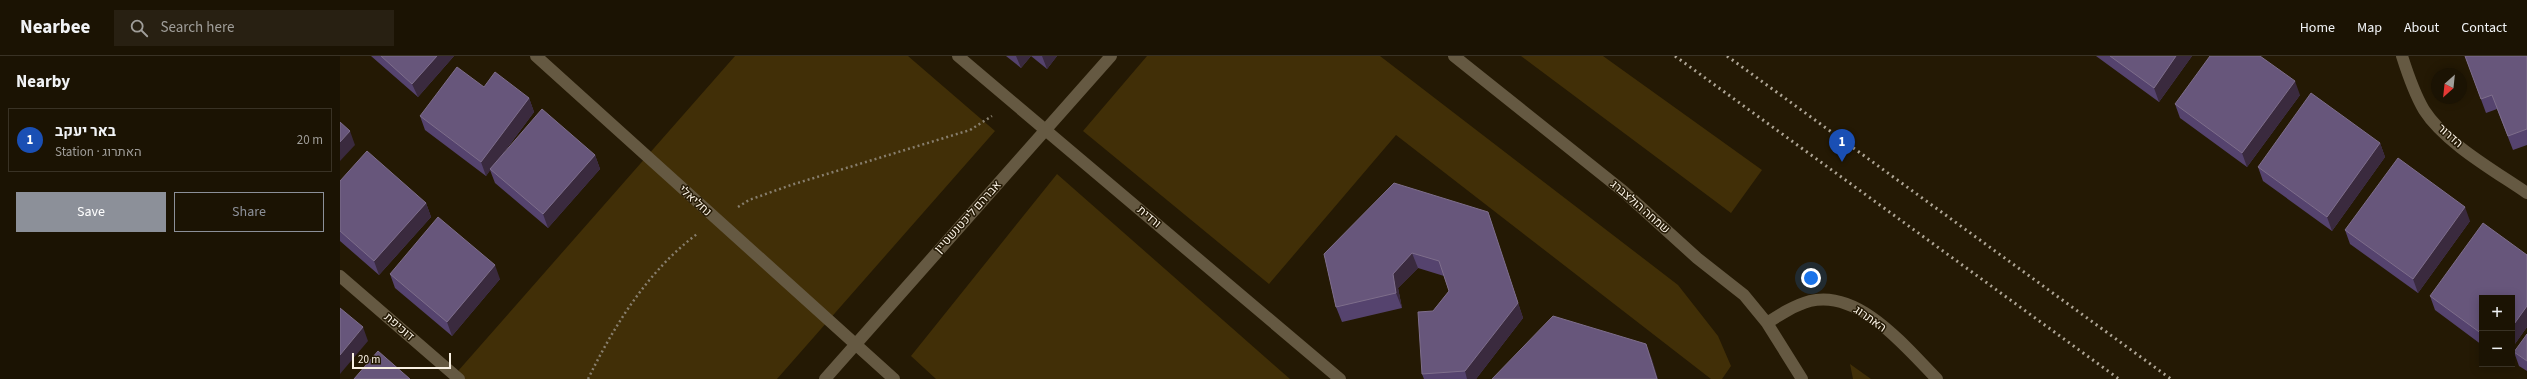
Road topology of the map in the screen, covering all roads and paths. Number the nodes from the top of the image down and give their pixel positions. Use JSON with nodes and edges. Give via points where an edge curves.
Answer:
{"nodes":[{"id":1,"x":536,"y":56,"type":"edge"},
{"id":2,"x":958,"y":56,"type":"edge"},
{"id":3,"x":1111,"y":56,"type":"edge"},
{"id":4,"x":1454,"y":56,"type":"edge"},
{"id":5,"x":2402,"y":56,"type":"edge"},
{"id":6,"x":1013,"y":103,"type":"junction"},
{"id":7,"x":1045,"y":130,"type":"junction"},
{"id":8,"x":2527,"y":193,"type":"edge"},
{"id":9,"x":715,"y":220,"type":"junction"},
{"id":10,"x":340,"y":276,"type":"edge"},
{"id":11,"x":1767,"y":322,"type":"junction"},
{"id":12,"x":855,"y":345,"type":"junction"},
{"id":13,"x":459,"y":379,"type":"edge"},
{"id":14,"x":588,"y":379,"type":"edge"},
{"id":15,"x":825,"y":379,"type":"edge"},
{"id":16,"x":894,"y":379,"type":"edge"},
{"id":17,"x":1340,"y":379,"type":"edge"},
{"id":18,"x":1802,"y":379,"type":"edge"},
{"id":19,"x":1937,"y":379,"type":"edge"}],
"edges":[{"from":1,"to":9,"type":"street","name":"נחליאלי"},
{"from":2,"to":6,"type":"street","name":"ורדית"},
{"from":3,"to":7,"type":"street","name":"אברהם ליכטנשטיין"},
{"from":4,"to":11,"type":"street","name":"שמחה הולצברג","via":[[1623,191],[1697,258],[1744,295]]},
{"from":5,"to":8,"type":"street","name":"הדרור","via":[[2411,84],[2425,111],[2447,136]]},
{"from":6,"to":7,"type":"street","name":"ורדית"},
{"from":6,"to":9,"type":"path","via":[[970,130],[791,185],[749,200]]},
{"from":7,"to":12,"type":"street","name":"אברהם ליכטנשטיין"},
{"from":7,"to":17,"type":"street","name":"ורדית"},
{"from":9,"to":12,"type":"street","name":"נחליאלי"},
{"from":9,"to":14,"type":"path","via":[[676,250],[636,295]]},
{"from":10,"to":13,"type":"street","name":"דוכיפת"},
{"from":11,"to":18,"type":"street","name":"שמחה הולצברג"},
{"from":11,"to":19,"type":"street","name":"האתרוג","via":[[1788,309],[1811,300],[1843,302],[1863,311],[1881,324]]},
{"from":12,"to":15,"type":"street","name":"אברהם ליכטנשטיין"},
{"from":12,"to":16,"type":"street","name":"נחליאלי"}]}
